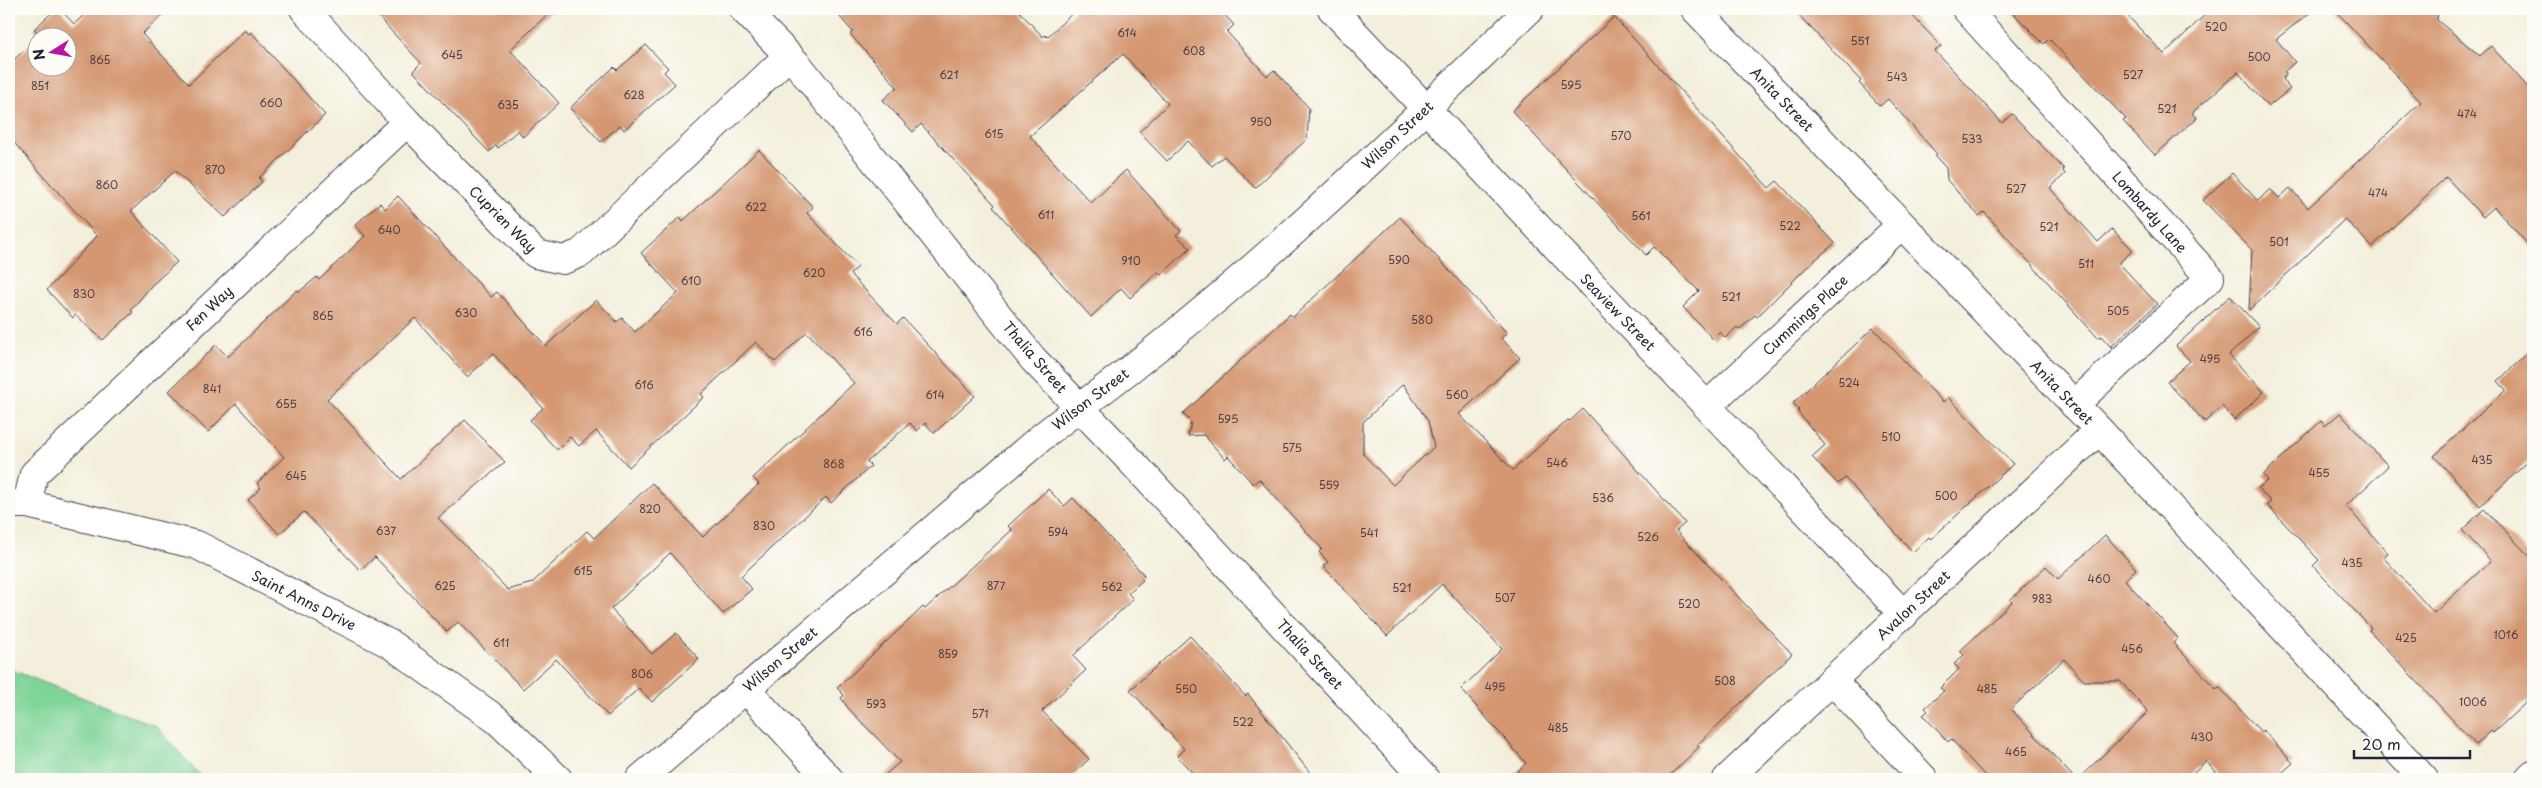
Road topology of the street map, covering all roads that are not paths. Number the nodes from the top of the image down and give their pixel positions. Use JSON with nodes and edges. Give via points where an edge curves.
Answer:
{"nodes":[{"id":1,"x":304,"y":9,"type":"edge"},
{"id":2,"x":743,"y":9,"type":"edge"},
{"id":3,"x":1332,"y":9,"type":"edge"},
{"id":4,"x":1530,"y":9,"type":"edge"},
{"id":5,"x":1695,"y":9,"type":"edge"},
{"id":6,"x":1966,"y":9,"type":"edge"},
{"id":7,"x":788,"y":56,"type":"junction"},
{"id":8,"x":1425,"y":110,"type":"junction"},
{"id":9,"x":407,"y":122,"type":"junction"},
{"id":10,"x":1901,"y":224,"type":"junction"},
{"id":11,"x":1708,"y":405,"type":"junction"},
{"id":12,"x":2074,"y":405,"type":"junction"},
{"id":13,"x":1080,"y":407,"type":"junction"},
{"id":14,"x":2099,"y":430,"type":"junction"},
{"id":15,"x":18,"y":504,"type":"edge"},
{"id":16,"x":1904,"y":615,"type":"junction"},
{"id":17,"x":1832,"y":680,"type":"junction"},
{"id":18,"x":745,"y":688,"type":"junction"},
{"id":19,"x":2533,"y":775,"type":"edge"},
{"id":20,"x":558,"y":779,"type":"edge"},
{"id":21,"x":640,"y":779,"type":"edge"},
{"id":22,"x":829,"y":779,"type":"edge"},
{"id":23,"x":1425,"y":779,"type":"edge"},
{"id":24,"x":1727,"y":779,"type":"edge"},
{"id":25,"x":1924,"y":779,"type":"edge"},
{"id":26,"x":2424,"y":779,"type":"edge"},
{"id":27,"x":2529,"y":779,"type":"edge"}],
"edges":[{"from":1,"to":9,"type":"street","name":"Cuprien Way"},
{"from":2,"to":7,"type":"street","name":"Thalia Street"},
{"from":3,"to":8,"type":"street","name":"Seaview Street"},
{"from":4,"to":8,"type":"street","name":"Wilson Street"},
{"from":5,"to":10,"type":"street","name":"Anita Street"},
{"from":6,"to":12,"type":"street","name":"Lombardy Lane","via":[[2210,278]]},
{"from":7,"to":9,"type":"street","name":"Cuprien Way","via":[[581,253],[563,260],[536,254]]},
{"from":7,"to":13,"type":"street","name":"Thalia Street","via":[[1034,359]]},
{"from":8,"to":11,"type":"street","name":"Seaview Street"},
{"from":8,"to":13,"type":"street","name":"Wilson Street","via":[[1266,257]]},
{"from":9,"to":15,"type":"street","name":"Fen Way","via":[[34,474]]},
{"from":10,"to":11,"type":"street","name":"Cummings Place"},
{"from":10,"to":12,"type":"street","name":"Anita Street"},
{"from":11,"to":16,"type":"street","name":"Seaview Street"},
{"from":12,"to":14,"type":"street","name":"Anita Street"},
{"from":13,"to":18,"type":"street","name":"Wilson Street"},
{"from":13,"to":23,"type":"street","name":"Thalia Street"},
{"from":14,"to":16,"type":"street","name":"Avalon Street"},
{"from":14,"to":26,"type":"street","name":"Anita Street"},
{"from":15,"to":20,"type":"street","name":"Saint Anns Drive","via":[[197,545],[390,644],[497,720]]},
{"from":16,"to":17,"type":"street","name":"Avalon Street"},
{"from":17,"to":24,"type":"street","name":"Avalon Street"},
{"from":17,"to":25,"type":"street"},
{"from":18,"to":21,"type":"street","name":"Wilson Street"},
{"from":18,"to":22,"type":"street"},
{"from":19,"to":27,"type":"street"}]}
